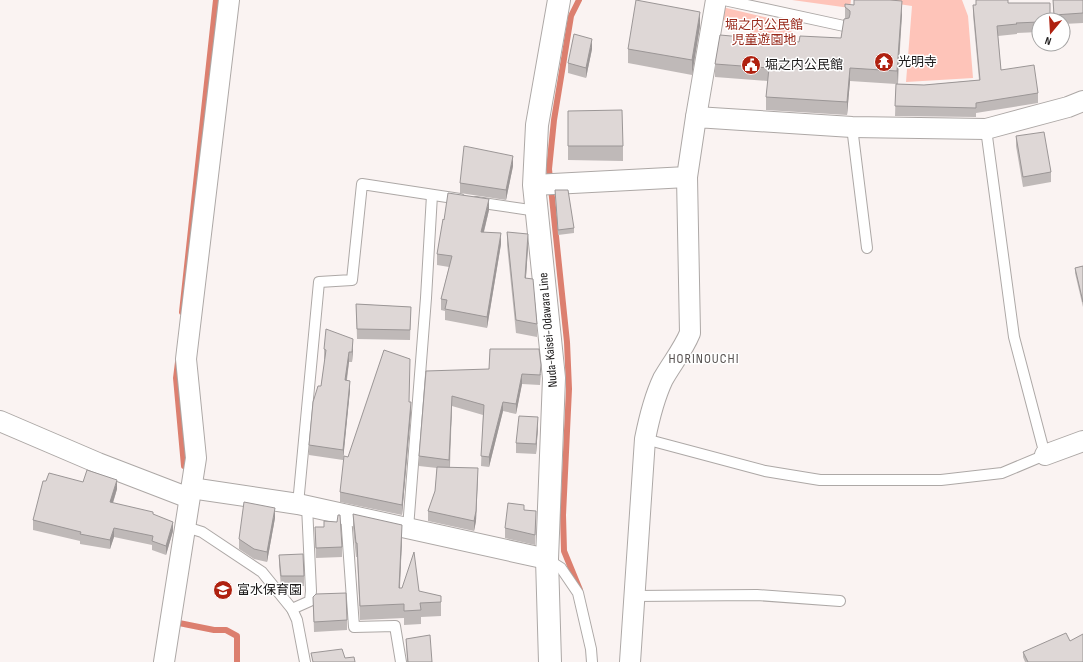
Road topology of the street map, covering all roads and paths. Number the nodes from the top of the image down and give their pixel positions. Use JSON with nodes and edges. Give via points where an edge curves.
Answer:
{"nodes":[{"id":1,"x":229,"y":0,"type":"edge"},
{"id":2,"x":559,"y":0,"type":"edge"},
{"id":3,"x":716,"y":0,"type":"edge"},
{"id":4,"x":724,"y":0,"type":"edge"},
{"id":5,"x":844,"y":26,"type":"edge"},
{"id":6,"x":1083,"y":101,"type":"edge"},
{"id":7,"x":696,"y":117,"type":"junction"},
{"id":8,"x":852,"y":127,"type":"junction"},
{"id":9,"x":986,"y":129,"type":"junction"},
{"id":10,"x":687,"y":177,"type":"junction"},
{"id":11,"x":535,"y":185,"type":"junction"},
{"id":12,"x":432,"y":195,"type":"junction"},
{"id":13,"x":537,"y":210,"type":"junction"},
{"id":14,"x":868,"y":248,"type":"dead end"},
{"id":15,"x":0,"y":421,"type":"edge"},
{"id":16,"x":644,"y":439,"type":"junction"},
{"id":17,"x":1083,"y":441,"type":"edge"},
{"id":18,"x":1045,"y":455,"type":"junction"},
{"id":19,"x":190,"y":493,"type":"junction"},
{"id":20,"x":302,"y":505,"type":"junction"},
{"id":21,"x":346,"y":515,"type":"junction"},
{"id":22,"x":186,"y":527,"type":"junction"},
{"id":23,"x":408,"y":528,"type":"junction"},
{"id":24,"x":547,"y":559,"type":"junction"},
{"id":25,"x":634,"y":596,"type":"junction"},
{"id":26,"x":840,"y":601,"type":"dead end"},
{"id":27,"x":292,"y":609,"type":"junction"},
{"id":28,"x":164,"y":662,"type":"edge"},
{"id":29,"x":305,"y":662,"type":"edge"},
{"id":30,"x":401,"y":662,"type":"edge"},
{"id":31,"x":550,"y":662,"type":"edge"},
{"id":32,"x":592,"y":662,"type":"edge"},
{"id":33,"x":630,"y":662,"type":"edge"}],
"edges":[{"from":1,"to":19,"type":"street","via":[[186,359],[196,458]]},
{"from":2,"to":11,"type":"main road","name":"Nuda-Kaisei-Odawara Line","via":[[537,125]]},
{"from":3,"to":7,"type":"street"},
{"from":4,"to":5,"type":"lane"},
{"from":6,"to":9,"type":"street"},
{"from":7,"to":8,"type":"street"},
{"from":7,"to":10,"type":"street"},
{"from":8,"to":9,"type":"street"},
{"from":8,"to":14,"type":"lane"},
{"from":9,"to":18,"type":"lane","via":[[1014,337]]},
{"from":10,"to":11,"type":"street"},
{"from":10,"to":16,"type":"street","via":[[690,333],[652,406]]},
{"from":11,"to":13,"type":"main road","name":"Nuda-Kaisei-Odawara Line"},
{"from":12,"to":13,"type":"lane"},
{"from":12,"to":20,"type":"lane","via":[[362,184],[352,280],[319,282]]},
{"from":12,"to":23,"type":"lane"},
{"from":13,"to":24,"type":"main road","name":"Nuda-Kaisei-Odawara Line","via":[[554,378]]},
{"from":15,"to":19,"type":"street","via":[[98,463]]},
{"from":16,"to":18,"type":"lane","via":[[765,471],[820,480],[948,479],[1002,474]]},
{"from":16,"to":25,"type":"street"},
{"from":17,"to":18,"type":"street"},
{"from":19,"to":20,"type":"street"},
{"from":19,"to":22,"type":"street"},
{"from":20,"to":21,"type":"street"},
{"from":20,"to":27,"type":"lane","via":[[311,591],[310,601]]},
{"from":21,"to":23,"type":"street"},
{"from":21,"to":30,"type":"lane","via":[[354,627],[395,626]]},
{"from":22,"to":27,"type":"lane","via":[[202,532],[262,572]]},
{"from":22,"to":28,"type":"street"},
{"from":23,"to":24,"type":"street"},
{"from":24,"to":31,"type":"main road","name":"Nuda-Kaisei-Odawara Line"},
{"from":24,"to":32,"type":"lane","via":[[561,568],[578,593]]},
{"from":25,"to":26,"type":"lane","via":[[757,595]]},
{"from":25,"to":33,"type":"street"},
{"from":27,"to":29,"type":"lane","via":[[297,620]]}]}
